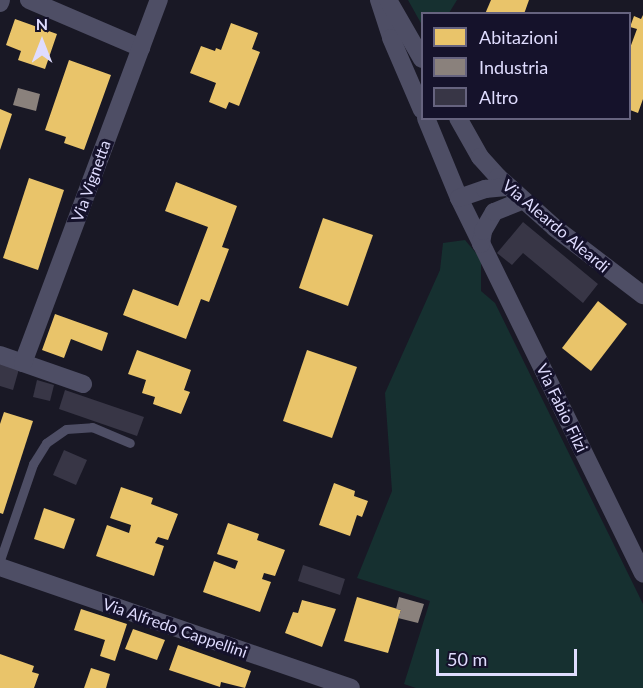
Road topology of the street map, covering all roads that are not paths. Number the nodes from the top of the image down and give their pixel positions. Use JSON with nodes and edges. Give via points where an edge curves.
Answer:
{"nodes":[{"id":1,"x":29,"y":0,"type":"edge"},
{"id":2,"x":159,"y":0,"type":"edge"},
{"id":3,"x":380,"y":0,"type":"edge"},
{"id":4,"x":388,"y":0,"type":"edge"},
{"id":5,"x":141,"y":48,"type":"junction"},
{"id":6,"x":421,"y":56,"type":"edge"},
{"id":7,"x":421,"y":106,"type":"edge"},
{"id":8,"x":427,"y":120,"type":"edge"},
{"id":9,"x":459,"y":120,"type":"edge"},
{"id":10,"x":509,"y":187,"type":"junction"},
{"id":11,"x":459,"y":198,"type":"junction"},
{"id":12,"x":523,"y":200,"type":"junction"},
{"id":13,"x":494,"y":212,"type":"junction"},
{"id":14,"x":481,"y":244,"type":"junction"},
{"id":15,"x":643,"y":295,"type":"edge"},
{"id":16,"x":0,"y":355,"type":"edge"},
{"id":17,"x":23,"y":363,"type":"junction"},
{"id":18,"x":84,"y":384,"type":"dead end"},
{"id":19,"x":130,"y":442,"type":"dead end"},
{"id":20,"x":0,"y":561,"type":"edge"},
{"id":21,"x":0,"y":567,"type":"edge"},
{"id":22,"x":643,"y":573,"type":"edge"},
{"id":23,"x":351,"y":688,"type":"edge"}],
"edges":[{"from":1,"to":5,"type":"street"},
{"from":2,"to":5,"type":"street","name":"Via Vignetta"},
{"from":3,"to":7,"type":"street","via":[[391,38]]},
{"from":4,"to":6,"type":"street"},
{"from":5,"to":17,"type":"street","name":"Via Vignetta"},
{"from":8,"to":11,"type":"street","name":"Via Fabio Filzi"},
{"from":9,"to":10,"type":"street","name":"Via Aleardo Aleardi","via":[[480,157]]},
{"from":10,"to":11,"type":"street","via":[[485,189]]},
{"from":10,"to":12,"type":"street","name":"Via Aleardo Aleardi"},
{"from":11,"to":13,"type":"street","via":[[474,208]]},
{"from":11,"to":14,"type":"street","name":"Via Fabio Filzi"},
{"from":12,"to":13,"type":"street"},
{"from":12,"to":15,"type":"street","name":"Via Aleardo Aleardi"},
{"from":13,"to":14,"type":"street","via":[[483,231]]},
{"from":14,"to":22,"type":"street","name":"Via Fabio Filzi"},
{"from":16,"to":17,"type":"street"},
{"from":17,"to":18,"type":"street"},
{"from":19,"to":20,"type":"lane","via":[[92,427],[66,429],[46,443],[33,464]]},
{"from":21,"to":23,"type":"street","name":"Via Alfredo Cappellini"}]}
